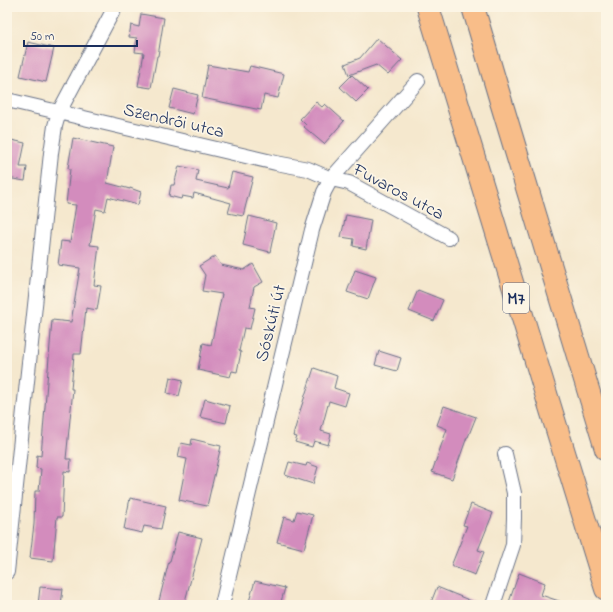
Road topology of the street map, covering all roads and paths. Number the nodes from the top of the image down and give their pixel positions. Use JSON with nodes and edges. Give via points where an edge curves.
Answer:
{"nodes":[{"id":1,"x":115,"y":7,"type":"edge"},
{"id":2,"x":428,"y":7,"type":"edge"},
{"id":3,"x":473,"y":7,"type":"edge"},
{"id":4,"x":418,"y":81,"type":"dead end"},
{"id":5,"x":7,"y":100,"type":"edge"},
{"id":6,"x":59,"y":112,"type":"junction"},
{"id":7,"x":331,"y":179,"type":"junction"},
{"id":8,"x":449,"y":238,"type":"dead end"},
{"id":9,"x":606,"y":449,"type":"edge"},
{"id":10,"x":505,"y":454,"type":"dead end"},
{"id":11,"x":7,"y":572,"type":"edge"},
{"id":12,"x":606,"y":589,"type":"edge"},
{"id":13,"x":222,"y":605,"type":"edge"},
{"id":14,"x":493,"y":605,"type":"edge"}],
"edges":[{"from":1,"to":6,"type":"street"},
{"from":2,"to":12,"type":"highway","number":"M7"},
{"from":3,"to":9,"type":"highway","number":"M7"},
{"from":4,"to":7,"type":"street","name":"Sóskúti út"},
{"from":5,"to":6,"type":"street","name":"Szendrői utca"},
{"from":6,"to":7,"type":"street","name":"Szendrői utca","via":[[308,170]]},
{"from":6,"to":11,"type":"street","via":[[51,153]]},
{"from":7,"to":8,"type":"street","name":"Fuvaros utca","via":[[349,183]]},
{"from":7,"to":13,"type":"street","name":"Sóskúti út","via":[[324,192],[312,230]]},
{"from":10,"to":14,"type":"street","via":[[514,493],[513,545]]}]}
